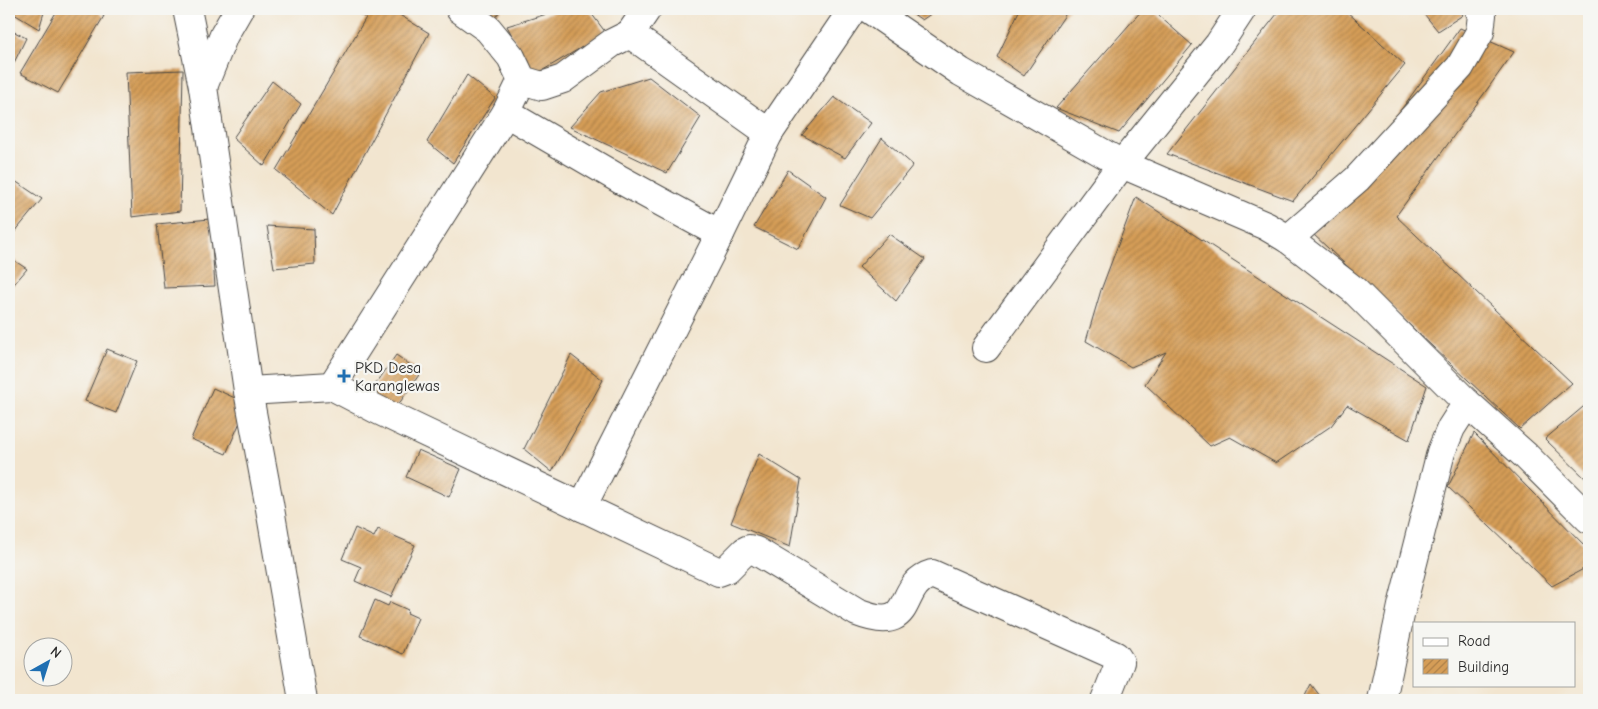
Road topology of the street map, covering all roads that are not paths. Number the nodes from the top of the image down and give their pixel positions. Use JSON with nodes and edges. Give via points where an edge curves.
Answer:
{"nodes":[{"id":1,"x":187,"y":9,"type":"edge"},
{"id":2,"x":239,"y":9,"type":"edge"},
{"id":3,"x":460,"y":9,"type":"edge"},
{"id":4,"x":647,"y":9,"type":"edge"},
{"id":5,"x":853,"y":9,"type":"edge"},
{"id":6,"x":869,"y":9,"type":"edge"},
{"id":7,"x":1242,"y":9,"type":"edge"},
{"id":8,"x":1479,"y":9,"type":"edge"},
{"id":9,"x":630,"y":34,"type":"junction"},
{"id":10,"x":522,"y":80,"type":"junction"},
{"id":11,"x":203,"y":88,"type":"junction"},
{"id":12,"x":506,"y":113,"type":"junction"},
{"id":13,"x":769,"y":133,"type":"junction"},
{"id":14,"x":1122,"y":164,"type":"junction"},
{"id":15,"x":720,"y":234,"type":"junction"},
{"id":16,"x":1288,"y":239,"type":"junction"},
{"id":17,"x":986,"y":348,"type":"dead end"},
{"id":18,"x":332,"y":386,"type":"junction"},
{"id":19,"x":248,"y":391,"type":"junction"},
{"id":20,"x":1468,"y":404,"type":"junction"},
{"id":21,"x":582,"y":507,"type":"junction"},
{"id":22,"x":1589,"y":519,"type":"edge"},
{"id":23,"x":304,"y":700,"type":"edge"},
{"id":24,"x":1106,"y":700,"type":"edge"},
{"id":25,"x":1382,"y":700,"type":"edge"}],
"edges":[{"from":1,"to":11,"type":"street"},
{"from":2,"to":11,"type":"street","via":[[224,35]]},
{"from":3,"to":10,"type":"street","via":[[488,29],[512,57]]},
{"from":4,"to":9,"type":"street"},
{"from":5,"to":13,"type":"street"},
{"from":6,"to":14,"type":"street","via":[[961,72]]},
{"from":7,"to":14,"type":"street","via":[[1219,44]]},
{"from":8,"to":16,"type":"street","via":[[1482,16],[1480,32],[1460,67],[1357,179]]},
{"from":9,"to":10,"type":"street","via":[[612,42],[563,79],[542,86]]},
{"from":9,"to":13,"type":"street"},
{"from":10,"to":12,"type":"street"},
{"from":11,"to":19,"type":"street"},
{"from":12,"to":15,"type":"street"},
{"from":12,"to":18,"type":"street"},
{"from":13,"to":15,"type":"street"},
{"from":14,"to":16,"type":"street","via":[[1266,226]]},
{"from":14,"to":17,"type":"street"},
{"from":15,"to":21,"type":"street"},
{"from":16,"to":20,"type":"street","via":[[1354,290]]},
{"from":18,"to":19,"type":"street"},
{"from":18,"to":21,"type":"street"},
{"from":19,"to":23,"type":"street"},
{"from":20,"to":22,"type":"street"},
{"from":20,"to":25,"type":"street","via":[[1451,428],[1441,452]]},
{"from":21,"to":24,"type":"street","via":[[719,572],[728,569],[745,551],[756,551],[857,612],[883,619],[896,616],[916,582],[932,574],[1116,656],[1120,662]]}]}
